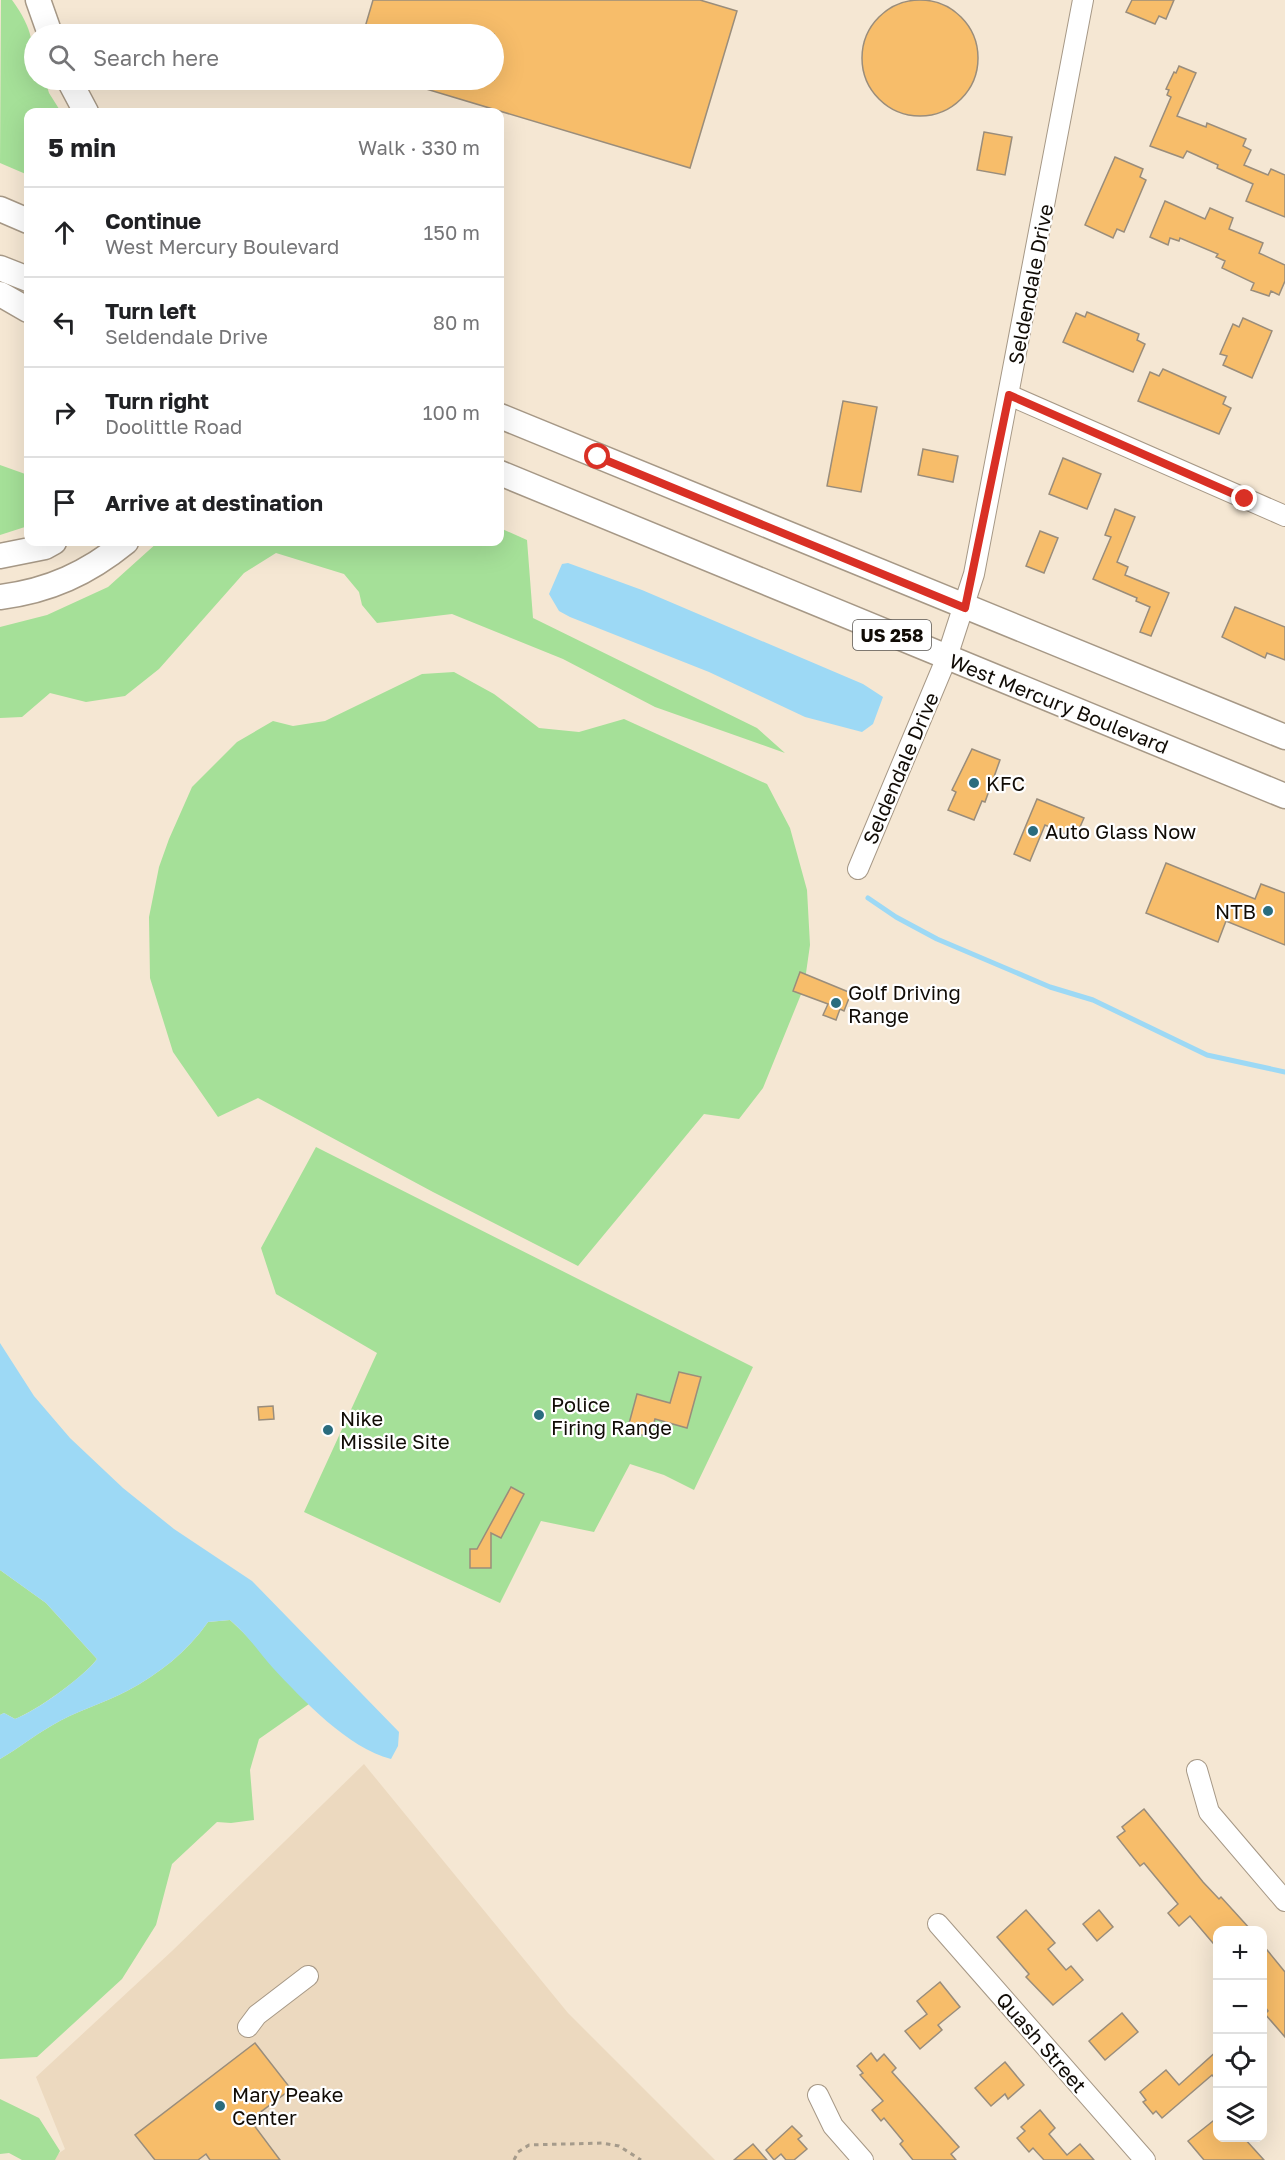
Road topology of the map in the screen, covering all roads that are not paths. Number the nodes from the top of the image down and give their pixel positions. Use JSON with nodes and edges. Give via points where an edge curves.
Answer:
{"nodes":[{"id":1,"x":38,"y":0,"type":"edge"},
{"id":2,"x":1083,"y":0,"type":"edge"},
{"id":3,"x":46,"y":24,"type":"edge"},
{"id":4,"x":74,"y":90,"type":"edge"},
{"id":5,"x":84,"y":108,"type":"edge"},
{"id":6,"x":0,"y":209,"type":"edge"},
{"id":7,"x":24,"y":219,"type":"edge"},
{"id":8,"x":0,"y":268,"type":"edge"},
{"id":9,"x":24,"y":277,"type":"edge"},
{"id":10,"x":0,"y":294,"type":"edge"},
{"id":11,"x":24,"y":308,"type":"edge"},
{"id":12,"x":1009,"y":395,"type":"junction"},
{"id":13,"x":504,"y":418,"type":"edge"},
{"id":14,"x":504,"y":476,"type":"edge"},
{"id":15,"x":1285,"y":516,"type":"edge"},
{"id":16,"x":47,"y":546,"type":"edge"},
{"id":17,"x":120,"y":546,"type":"edge"},
{"id":18,"x":0,"y":556,"type":"edge"},
{"id":19,"x":0,"y":597,"type":"edge"},
{"id":20,"x":965,"y":608,"type":"junction"},
{"id":21,"x":947,"y":657,"type":"junction"},
{"id":22,"x":1285,"y":737,"type":"edge"},
{"id":23,"x":1285,"y":796,"type":"edge"},
{"id":24,"x":858,"y":869,"type":"dead end"},
{"id":25,"x":1197,"y":1770,"type":"dead end"},
{"id":26,"x":1285,"y":1901,"type":"edge"},
{"id":27,"x":938,"y":1924,"type":"dead end"},
{"id":28,"x":308,"y":1976,"type":"dead end"},
{"id":29,"x":248,"y":2027,"type":"dead end"},
{"id":30,"x":819,"y":2095,"type":"dead end"},
{"id":31,"x":863,"y":2160,"type":"edge"},
{"id":32,"x":1145,"y":2160,"type":"edge"}],
"edges":[{"from":1,"to":3,"type":"main road"},
{"from":2,"to":12,"type":"street","name":"Seldendale Drive"},
{"from":4,"to":5,"type":"main road"},
{"from":6,"to":7,"type":"main road"},
{"from":8,"to":9,"type":"main road"},
{"from":10,"to":11,"type":"main road"},
{"from":12,"to":15,"type":"street"},
{"from":12,"to":20,"type":"street","name":"Seldendale Drive"},
{"from":13,"to":20,"type":"main road","number":"US 258"},
{"from":14,"to":21,"type":"main road","name":"West Mercury Boulevard","number":"US 258"},
{"from":16,"to":18,"type":"main road"},
{"from":17,"to":19,"type":"main road","via":[[86,571],[55,586]]},
{"from":20,"to":21,"type":"street","name":"Seldendale Drive"},
{"from":20,"to":22,"type":"main road","number":"US 258"},
{"from":21,"to":23,"type":"main road","name":"West Mercury Boulevard","number":"US 258"},
{"from":21,"to":24,"type":"street","name":"Seldendale Drive"},
{"from":25,"to":26,"type":"street","via":[[1209,1812]]},
{"from":27,"to":32,"type":"street","name":"Quash Street"},
{"from":28,"to":29,"type":"street","via":[[257,2015]]},
{"from":30,"to":31,"type":"street","via":[[833,2126]]}]}
